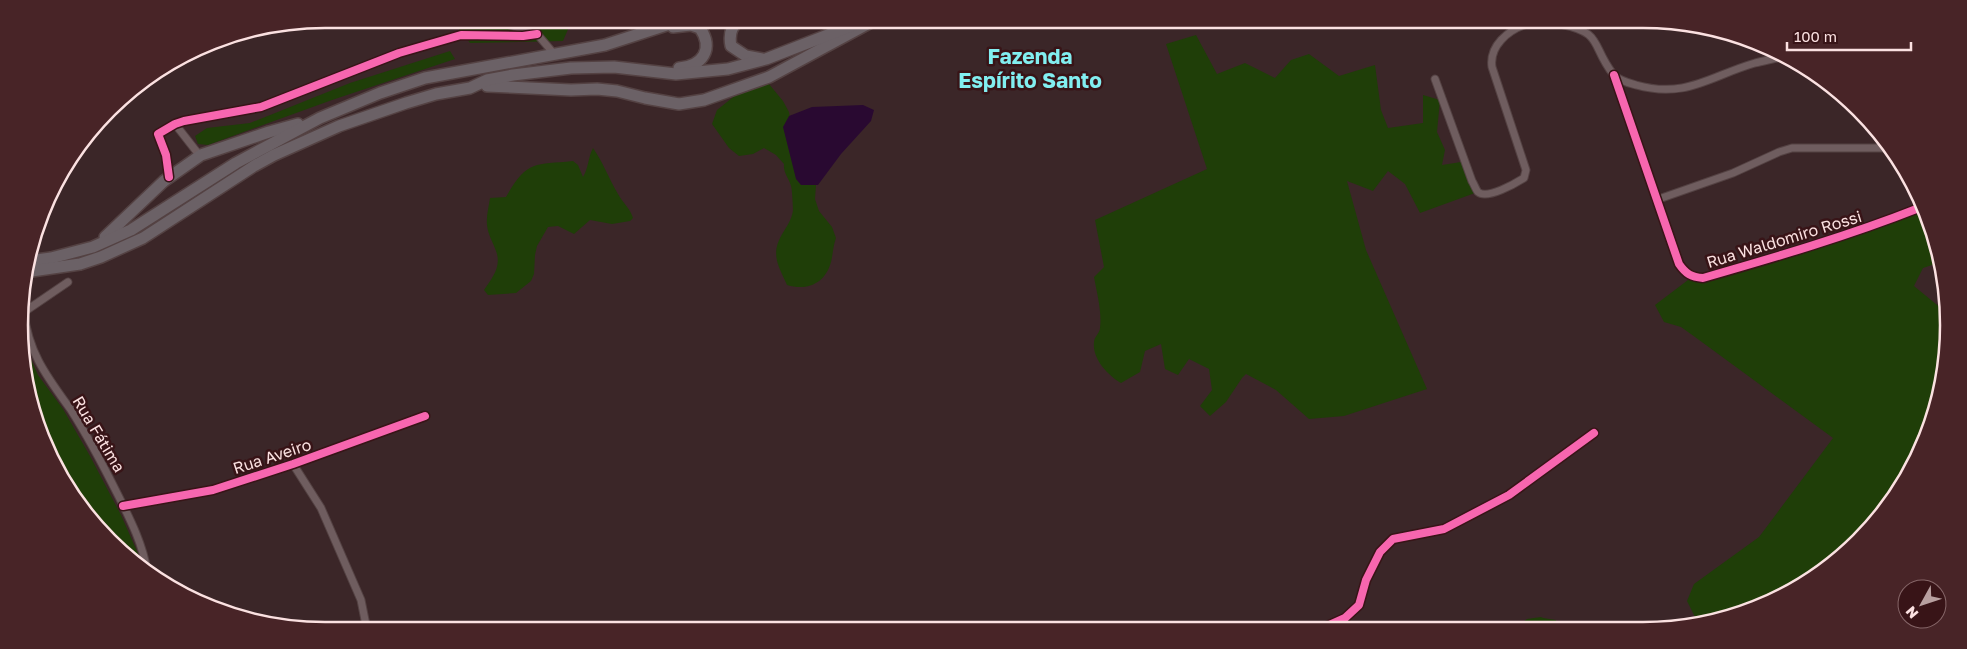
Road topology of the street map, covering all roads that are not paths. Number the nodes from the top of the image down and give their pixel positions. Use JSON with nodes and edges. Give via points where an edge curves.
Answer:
{"nodes":[{"id":1,"x":518,"y":28,"type":"edge"},
{"id":2,"x":654,"y":28,"type":"edge"},
{"id":3,"x":700,"y":28,"type":"edge"},
{"id":4,"x":733,"y":28,"type":"edge"},
{"id":5,"x":846,"y":28,"type":"edge"},
{"id":6,"x":860,"y":28,"type":"edge"},
{"id":7,"x":1521,"y":28,"type":"edge"},
{"id":8,"x":1578,"y":28,"type":"edge"},
{"id":9,"x":537,"y":34,"type":"junction"},
{"id":10,"x":555,"y":55,"type":"junction"},
{"id":11,"x":1775,"y":58,"type":"edge"},
{"id":12,"x":766,"y":59,"type":"junction"},
{"id":13,"x":642,"y":72,"type":"junction"},
{"id":14,"x":1614,"y":75,"type":"junction"},
{"id":15,"x":1435,"y":79,"type":"dead end"},
{"id":16,"x":470,"y":88,"type":"junction"},
{"id":17,"x":320,"y":118,"type":"junction"},
{"id":18,"x":175,"y":124,"type":"junction"},
{"id":19,"x":1881,"y":148,"type":"edge"},
{"id":20,"x":200,"y":156,"type":"junction"},
{"id":21,"x":169,"y":177,"type":"junction"},
{"id":22,"x":1656,"y":200,"type":"junction"},
{"id":23,"x":1916,"y":209,"type":"edge"},
{"id":24,"x":93,"y":247,"type":"junction"},
{"id":25,"x":35,"y":259,"type":"edge"},
{"id":26,"x":32,"y":271,"type":"edge"},
{"id":27,"x":68,"y":282,"type":"dead end"},
{"id":28,"x":28,"y":309,"type":"edge"},
{"id":29,"x":28,"y":333,"type":"edge"},
{"id":30,"x":425,"y":416,"type":"dead end"},
{"id":31,"x":1594,"y":433,"type":"dead end"},
{"id":32,"x":293,"y":464,"type":"junction"},
{"id":33,"x":123,"y":506,"type":"junction"},
{"id":34,"x":146,"y":561,"type":"edge"},
{"id":35,"x":366,"y":622,"type":"edge"},
{"id":36,"x":1337,"y":622,"type":"edge"}],
"edges":[{"from":1,"to":9,"type":"street"},
{"from":2,"to":10,"type":"main road","via":[[605,45]]},
{"from":3,"to":13,"type":"main road","via":[[706,38],[706,50],[701,60],[687,68]]},
{"from":4,"to":12,"type":"main road","via":[[729,37],[731,46],[746,56]]},
{"from":5,"to":12,"type":"main road"},
{"from":6,"to":16,"type":"main road","via":[[769,77],[704,100],[679,104],[597,89],[493,85]]},
{"from":7,"to":15,"type":"street","via":[[1503,39],[1491,58],[1526,170],[1524,178],[1494,193],[1483,195],[1478,192]]},
{"from":8,"to":14,"type":"street","name":"Rua Waldomiro Rossi","via":[[1592,36]]},
{"from":9,"to":10,"type":"street"},
{"from":9,"to":18,"type":"street","via":[[461,35],[399,53],[260,107]]},
{"from":10,"to":17,"type":"main road","via":[[425,78]]},
{"from":11,"to":14,"type":"street","via":[[1711,81],[1673,90],[1642,87]]},
{"from":12,"to":13,"type":"main road","via":[[716,71]]},
{"from":13,"to":16,"type":"main road","via":[[571,68],[513,75]]},
{"from":14,"to":22,"type":"street","name":"Rua Waldomiro Rossi"},
{"from":16,"to":26,"type":"main road","via":[[436,94],[339,126],[254,166],[143,238],[80,264]]},
{"from":17,"to":20,"type":"main road"},
{"from":17,"to":24,"type":"main road","via":[[236,163],[131,230]]},
{"from":18,"to":20,"type":"street"},
{"from":18,"to":21,"type":"street","via":[[158,134],[166,155]]},
{"from":19,"to":22,"type":"street","via":[[1792,148]]},
{"from":20,"to":21,"type":"main road"},
{"from":21,"to":24,"type":"main road"},
{"from":22,"to":23,"type":"street","name":"Rua Waldomiro Rossi","via":[[1679,264],[1692,277],[1703,278],[1776,258]]},
{"from":24,"to":25,"type":"main road"},
{"from":27,"to":28,"type":"street"},
{"from":29,"to":33,"type":"street","name":"Rua Fátima","via":[[38,363],[89,440]]},
{"from":30,"to":32,"type":"street","name":"Rua Aveiro"},
{"from":31,"to":36,"type":"street","via":[[1493,504],[1444,529],[1393,539],[1380,552],[1366,580],[1359,605]]},
{"from":32,"to":33,"type":"street","name":"Rua Aveiro","via":[[214,490]]},
{"from":32,"to":35,"type":"street","via":[[321,508],[361,600]]},
{"from":33,"to":34,"type":"street","name":"Rua Fátima"}]}
